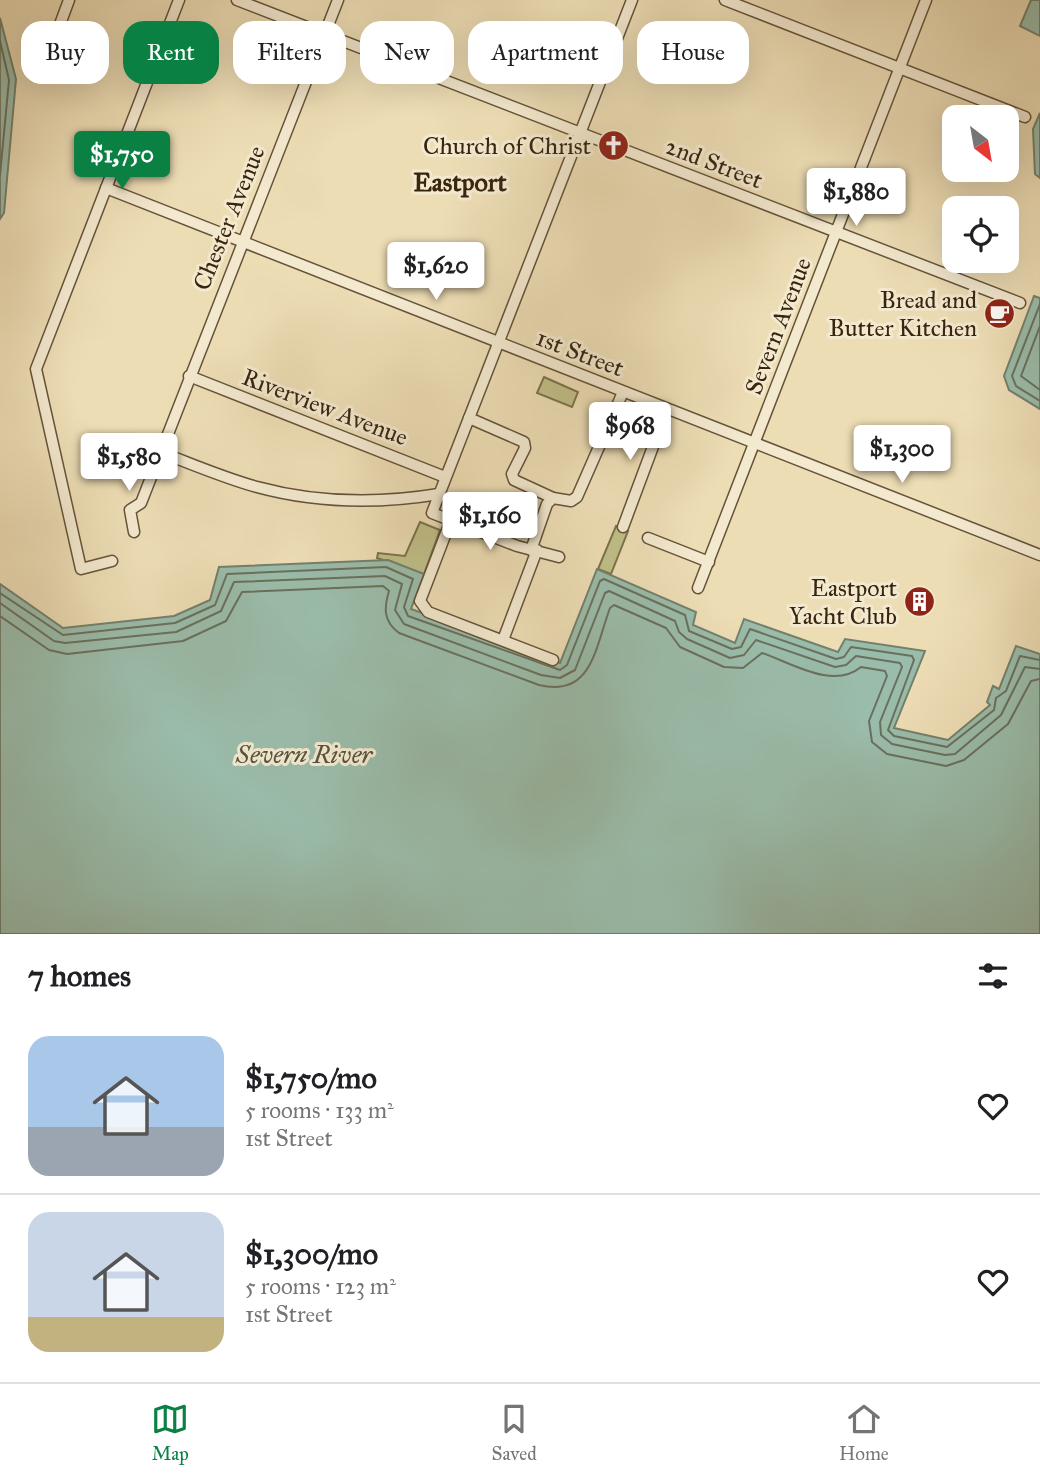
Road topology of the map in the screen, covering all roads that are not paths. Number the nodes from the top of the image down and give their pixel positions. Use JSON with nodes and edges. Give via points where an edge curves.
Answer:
{"nodes":[{"id":1,"x":69,"y":0,"type":"edge"},
{"id":2,"x":179,"y":0,"type":"edge"},
{"id":3,"x":237,"y":0,"type":"edge"},
{"id":4,"x":338,"y":0,"type":"edge"},
{"id":5,"x":632,"y":0,"type":"edge"},
{"id":6,"x":725,"y":0,"type":"edge"},
{"id":7,"x":926,"y":0,"type":"edge"},
{"id":8,"x":61,"y":21,"type":"edge"},
{"id":9,"x":291,"y":21,"type":"edge"},
{"id":10,"x":330,"y":21,"type":"edge"},
{"id":11,"x":346,"y":42,"type":"edge"},
{"id":12,"x":900,"y":70,"type":"junction"},
{"id":13,"x":305,"y":84,"type":"edge"},
{"id":14,"x":1025,"y":117,"type":"dead end"},
{"id":15,"x":579,"y":133,"type":"junction"},
{"id":16,"x":106,"y":188,"type":"junction"},
{"id":17,"x":837,"y":233,"type":"junction"},
{"id":18,"x":242,"y":242,"type":"junction"},
{"id":19,"x":1020,"y":303,"type":"dead end"},
{"id":20,"x":499,"y":344,"type":"junction"},
{"id":21,"x":189,"y":376,"type":"junction"},
{"id":22,"x":623,"y":392,"type":"junction"},
{"id":23,"x":667,"y":409,"type":"junction"},
{"id":24,"x":469,"y":418,"type":"junction"},
{"id":25,"x":754,"y":444,"type":"junction"},
{"id":26,"x":160,"y":452,"type":"junction"},
{"id":27,"x":445,"y":477,"type":"junction"},
{"id":28,"x":439,"y":494,"type":"junction"},
{"id":29,"x":553,"y":498,"type":"junction"},
{"id":30,"x":451,"y":520,"type":"junction"},
{"id":31,"x":623,"y":527,"type":"dead end"},
{"id":32,"x":134,"y":532,"type":"dead end"},
{"id":33,"x":648,"y":538,"type":"dead end"},
{"id":34,"x":534,"y":550,"type":"junction"},
{"id":35,"x":1040,"y":555,"type":"edge"},
{"id":36,"x":559,"y":557,"type":"dead end"},
{"id":37,"x":112,"y":561,"type":"dead end"},
{"id":38,"x":709,"y":562,"type":"junction"},
{"id":39,"x":698,"y":588,"type":"dead end"},
{"id":40,"x":503,"y":640,"type":"junction"},
{"id":41,"x":553,"y":660,"type":"dead end"}],
"edges":[{"from":1,"to":8,"type":"street"},
{"from":2,"to":16,"type":"street"},
{"from":3,"to":9,"type":"street","name":"2nd Street"},
{"from":4,"to":10,"type":"street","name":"Chester Avenue"},
{"from":5,"to":15,"type":"street"},
{"from":6,"to":12,"type":"street"},
{"from":7,"to":12,"type":"street","name":"Severn Avenue"},
{"from":11,"to":15,"type":"street","name":"2nd Street"},
{"from":12,"to":14,"type":"street"},
{"from":12,"to":17,"type":"street","name":"Severn Avenue"},
{"from":13,"to":18,"type":"street","name":"Chester Avenue"},
{"from":15,"to":17,"type":"street","name":"2nd Street"},
{"from":15,"to":20,"type":"street"},
{"from":16,"to":18,"type":"street","name":"1st Street"},
{"from":16,"to":37,"type":"street","via":[[36,369],[81,569]]},
{"from":17,"to":19,"type":"street","name":"2nd Street"},
{"from":17,"to":25,"type":"street","name":"Severn Avenue"},
{"from":18,"to":20,"type":"street","name":"1st Street"},
{"from":18,"to":21,"type":"street","name":"Chester Avenue"},
{"from":20,"to":22,"type":"street","name":"1st Street"},
{"from":20,"to":24,"type":"street"},
{"from":21,"to":26,"type":"street","name":"Chester Avenue"},
{"from":21,"to":27,"type":"street","name":"Riverview Avenue"},
{"from":22,"to":23,"type":"street","name":"1st Street"},
{"from":22,"to":29,"type":"street","via":[[578,496],[571,501]]},
{"from":23,"to":25,"type":"street","name":"1st Street"},
{"from":23,"to":31,"type":"street"},
{"from":24,"to":27,"type":"street"},
{"from":24,"to":29,"type":"street","via":[[524,442],[514,480]]},
{"from":25,"to":35,"type":"street","name":"1st Street"},
{"from":25,"to":38,"type":"street","name":"Severn Avenue"},
{"from":26,"to":28,"type":"street","via":[[257,487],[319,498],[370,501]]},
{"from":26,"to":32,"type":"street","name":"Chester Avenue","via":[[141,503],[130,510]]},
{"from":27,"to":28,"type":"street"},
{"from":28,"to":30,"type":"street","via":[[432,513]]},
{"from":29,"to":34,"type":"street","via":[[547,504]]},
{"from":30,"to":34,"type":"street"},
{"from":30,"to":40,"type":"street","via":[[420,601],[428,612]]},
{"from":33,"to":38,"type":"street"},
{"from":34,"to":36,"type":"street"},
{"from":34,"to":40,"type":"street"},
{"from":38,"to":39,"type":"street","name":"Severn Avenue"},
{"from":40,"to":41,"type":"street"}]}
